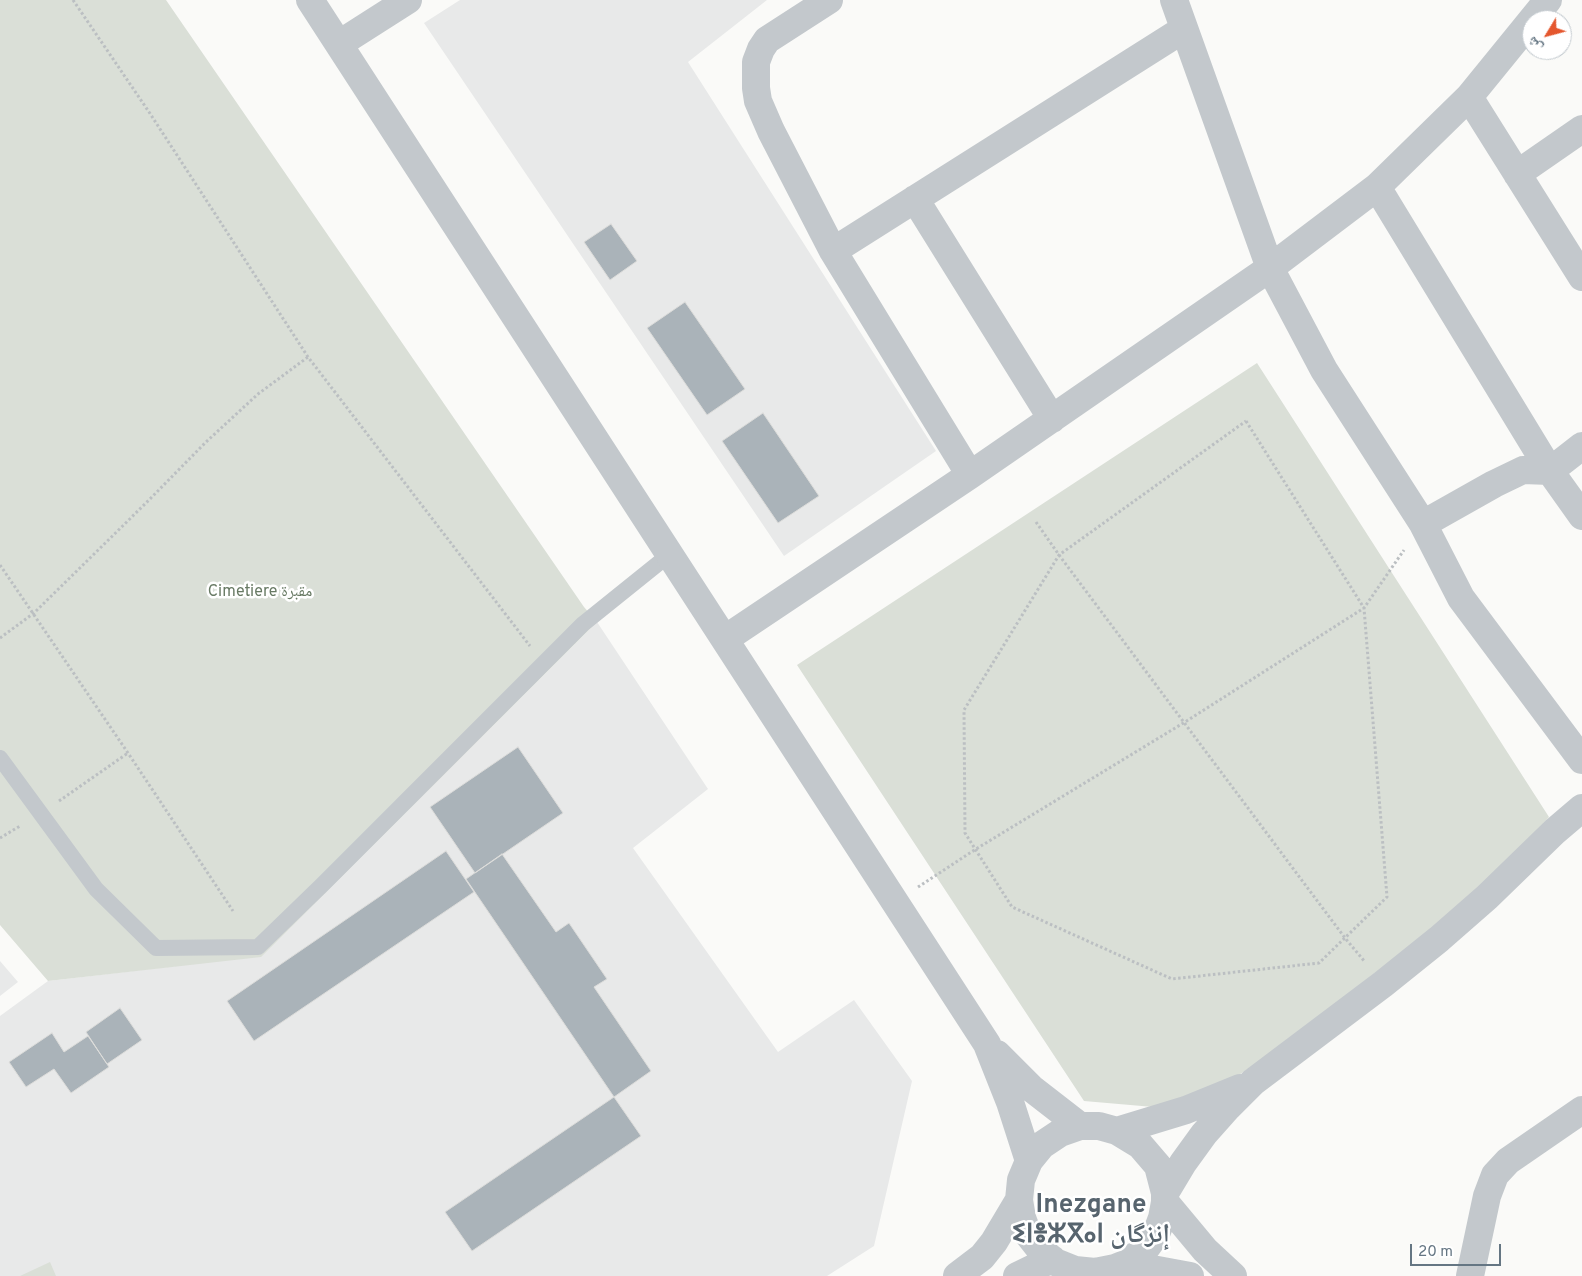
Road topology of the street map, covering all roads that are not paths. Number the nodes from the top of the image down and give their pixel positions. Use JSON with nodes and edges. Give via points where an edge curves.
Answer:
{"nodes":[{"id":1,"x":310,"y":0,"type":"edge"},
{"id":2,"x":408,"y":0,"type":"edge"},
{"id":3,"x":829,"y":0,"type":"edge"},
{"id":4,"x":1174,"y":0,"type":"edge"},
{"id":5,"x":1548,"y":0,"type":"edge"},
{"id":6,"x":1184,"y":29,"type":"junction"},
{"id":7,"x":338,"y":44,"type":"junction"},
{"id":8,"x":1469,"y":97,"type":"junction"},
{"id":9,"x":1582,"y":129,"type":"edge"},
{"id":10,"x":1518,"y":174,"type":"junction"},
{"id":11,"x":1377,"y":187,"type":"junction"},
{"id":12,"x":915,"y":199,"type":"junction"},
{"id":13,"x":833,"y":251,"type":"junction"},
{"id":14,"x":1270,"y":268,"type":"junction"},
{"id":15,"x":1582,"y":277,"type":"edge"},
{"id":16,"x":1052,"y":419,"type":"junction"},
{"id":17,"x":1582,"y":446,"type":"edge"},
{"id":18,"x":1550,"y":471,"type":"junction"},
{"id":19,"x":970,"y":475,"type":"junction"},
{"id":20,"x":1582,"y":516,"type":"edge"},
{"id":21,"x":1423,"y":524,"type":"junction"},
{"id":22,"x":670,"y":554,"type":"junction"},
{"id":23,"x":724,"y":639,"type":"junction"},
{"id":24,"x":0,"y":758,"type":"edge"},
{"id":25,"x":1582,"y":760,"type":"edge"},
{"id":26,"x":1582,"y":808,"type":"edge"},
{"id":27,"x":987,"y":1044,"type":"junction"},
{"id":28,"x":1253,"y":1082,"type":"junction"},
{"id":29,"x":1582,"y":1110,"type":"edge"},
{"id":30,"x":1080,"y":1126,"type":"junction"},
{"id":31,"x":1117,"y":1131,"type":"junction"},
{"id":32,"x":1029,"y":1161,"type":"junction"},
{"id":33,"x":1165,"y":1197,"type":"junction"},
{"id":34,"x":1019,"y":1200,"type":"junction"},
{"id":35,"x":1054,"y":1266,"type":"edge"},
{"id":36,"x":1117,"y":1269,"type":"edge"},
{"id":37,"x":957,"y":1276,"type":"edge"},
{"id":38,"x":1016,"y":1276,"type":"edge"},
{"id":39,"x":1190,"y":1276,"type":"edge"},
{"id":40,"x":1233,"y":1276,"type":"edge"},
{"id":41,"x":1470,"y":1276,"type":"edge"}],
"edges":[{"from":1,"to":7,"type":"street"},
{"from":2,"to":7,"type":"street"},
{"from":3,"to":13,"type":"street","via":[[767,40],[756,62],[756,88],[771,130]]},
{"from":4,"to":6,"type":"street"},
{"from":5,"to":8,"type":"street"},
{"from":6,"to":12,"type":"street"},
{"from":6,"to":14,"type":"street"},
{"from":7,"to":22,"type":"street"},
{"from":8,"to":10,"type":"street"},
{"from":8,"to":11,"type":"street"},
{"from":9,"to":10,"type":"street"},
{"from":10,"to":15,"type":"street"},
{"from":11,"to":14,"type":"street"},
{"from":11,"to":18,"type":"street"},
{"from":12,"to":13,"type":"street"},
{"from":12,"to":16,"type":"street"},
{"from":13,"to":19,"type":"street"},
{"from":14,"to":16,"type":"street"},
{"from":14,"to":21,"type":"street","via":[[1324,370]]},
{"from":16,"to":19,"type":"street"},
{"from":17,"to":18,"type":"street"},
{"from":18,"to":20,"type":"street"},
{"from":18,"to":21,"type":"street","via":[[1523,470]]},
{"from":19,"to":23,"type":"street"},
{"from":21,"to":25,"type":"street","via":[[1461,598]]},
{"from":22,"to":23,"type":"street"},
{"from":22,"to":24,"type":"lane","via":[[583,624],[258,947],[156,948],[96,889]]},
{"from":23,"to":27,"type":"street"},
{"from":26,"to":28,"type":"street","via":[[1446,933]]},
{"from":27,"to":30,"type":"street","via":[[1031,1088]]},
{"from":27,"to":32,"type":"street"},
{"from":28,"to":31,"type":"street","via":[[1186,1110]]},
{"from":28,"to":33,"type":"street","via":[[1204,1134],[1183,1162]]},
{"from":29,"to":41,"type":"street","via":[[1508,1160],[1495,1175],[1487,1196]]},
{"from":30,"to":31,"type":"street","via":[[1099,1126]]},
{"from":30,"to":32,"type":"street","via":[[1060,1133],[1042,1145]]},
{"from":31,"to":33,"type":"street","via":[[1140,1145],[1158,1166]]},
{"from":32,"to":34,"type":"street","via":[[1021,1180]]},
{"from":33,"to":36,"type":"street","via":[[1156,1234],[1146,1248]]},
{"from":33,"to":40,"type":"street","via":[[1205,1250]]},
{"from":34,"to":35,"type":"street","via":[[1028,1234]]},
{"from":34,"to":37,"type":"street","via":[[982,1257]]},
{"from":35,"to":36,"type":"street","via":[[1095,1272]]},
{"from":35,"to":38,"type":"street"},
{"from":36,"to":39,"type":"street"}]}
